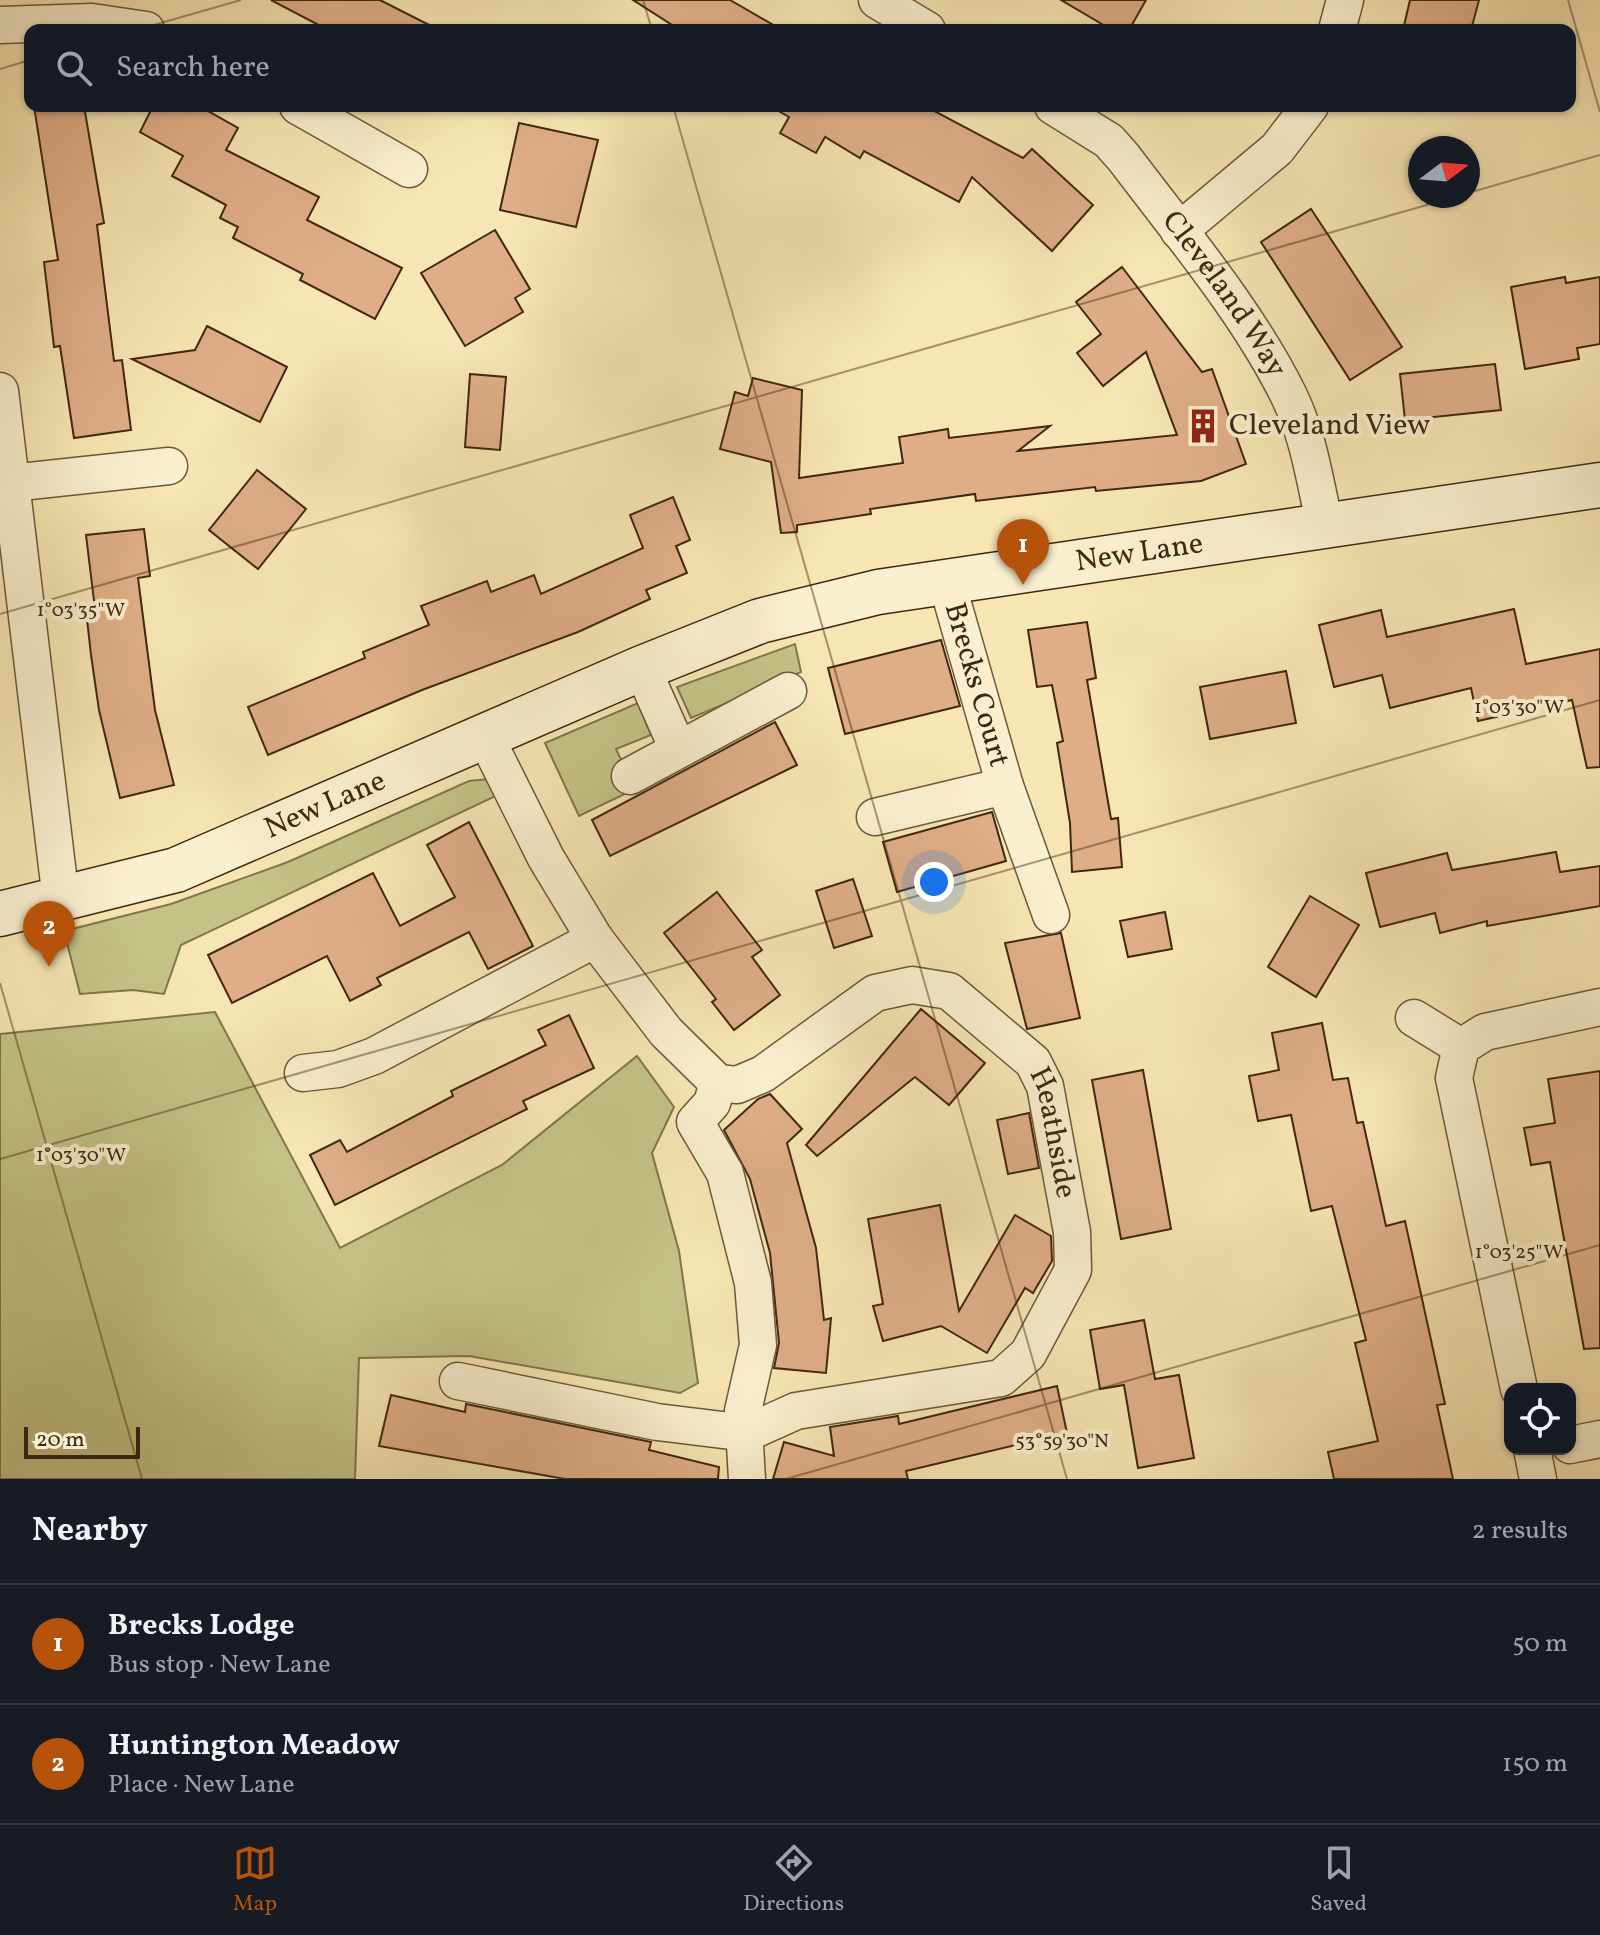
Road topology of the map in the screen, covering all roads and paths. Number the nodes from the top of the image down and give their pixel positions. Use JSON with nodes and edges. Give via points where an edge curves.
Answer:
{"nodes":[{"id":1,"x":877,"y":0,"type":"edge"},
{"id":2,"x":1345,"y":0,"type":"edge"},
{"id":3,"x":24,"y":24,"type":"edge"},
{"id":4,"x":31,"y":24,"type":"edge"},
{"id":5,"x":106,"y":24,"type":"edge"},
{"id":6,"x":917,"y":24,"type":"edge"},
{"id":7,"x":1339,"y":24,"type":"edge"},
{"id":8,"x":0,"y":25,"type":"edge"},
{"id":9,"x":309,"y":112,"type":"edge"},
{"id":10,"x":1063,"y":112,"type":"edge"},
{"id":11,"x":1305,"y":112,"type":"edge"},
{"id":12,"x":409,"y":169,"type":"dead end"},
{"id":13,"x":1179,"y":231,"type":"junction"},
{"id":14,"x":0,"y":391,"type":"edge"},
{"id":15,"x":169,"y":466,"type":"dead end"},
{"id":16,"x":11,"y":483,"type":"junction"},
{"id":17,"x":1600,"y":485,"type":"edge"},
{"id":18,"x":1325,"y":526,"type":"junction"},
{"id":19,"x":947,"y":583,"type":"junction"},
{"id":20,"x":642,"y":668,"type":"junction"},
{"id":21,"x":788,"y":691,"type":"dead end"},
{"id":22,"x":486,"y":738,"type":"junction"},
{"id":23,"x":678,"y":749,"type":"junction"},
{"id":24,"x":630,"y":776,"type":"dead end"},
{"id":25,"x":1005,"y":786,"type":"junction"},
{"id":26,"x":875,"y":817,"type":"dead end"},
{"id":27,"x":61,"y":900,"type":"junction"},
{"id":28,"x":0,"y":914,"type":"edge"},
{"id":29,"x":1051,"y":915,"type":"dead end"},
{"id":30,"x":595,"y":939,"type":"junction"},
{"id":31,"x":1600,"y":1007,"type":"edge"},
{"id":32,"x":1414,"y":1018,"type":"dead end"},
{"id":33,"x":1461,"y":1047,"type":"junction"},
{"id":34,"x":303,"y":1073,"type":"dead end"},
{"id":35,"x":718,"y":1083,"type":"junction"},
{"id":36,"x":458,"y":1381,"type":"dead end"},
{"id":37,"x":1518,"y":1383,"type":"edge"},
{"id":38,"x":747,"y":1433,"type":"junction"},
{"id":39,"x":1600,"y":1439,"type":"edge"},
{"id":40,"x":1576,"y":1444,"type":"edge"},
{"id":41,"x":747,"y":1479,"type":"edge"}],
"edges":[{"from":1,"to":6,"type":"street"},
{"from":2,"to":7,"type":"street"},
{"from":3,"to":8,"type":"street"},
{"from":4,"to":5,"type":"street"},
{"from":9,"to":12,"type":"street"},
{"from":10,"to":13,"type":"street","name":"Cleveland Way","via":[[1109,141]]},
{"from":11,"to":13,"type":"street","via":[[1277,149]]},
{"from":13,"to":18,"type":"street","name":"Cleveland Way","via":[[1290,397],[1309,449]]},
{"from":14,"to":16,"type":"street"},
{"from":15,"to":16,"type":"street"},
{"from":16,"to":27,"type":"street"},
{"from":17,"to":18,"type":"street","name":"New Lane"},
{"from":18,"to":19,"type":"street","name":"New Lane"},
{"from":19,"to":20,"type":"street","name":"New Lane","via":[[878,592],[760,621]]},
{"from":19,"to":25,"type":"street","name":"Brecks Court"},
{"from":20,"to":22,"type":"street","name":"New Lane"},
{"from":20,"to":23,"type":"street"},
{"from":21,"to":23,"type":"street"},
{"from":22,"to":27,"type":"street","name":"New Lane","via":[[176,870]]},
{"from":22,"to":30,"type":"street","via":[[546,858]]},
{"from":23,"to":24,"type":"street"},
{"from":25,"to":26,"type":"street","name":"Brecks Court"},
{"from":25,"to":29,"type":"street","name":"Brecks Court"},
{"from":27,"to":28,"type":"street","name":"New Lane"},
{"from":30,"to":34,"type":"street","via":[[374,1056],[338,1069]]},
{"from":30,"to":35,"type":"street","via":[[666,1032]]},
{"from":31,"to":33,"type":"street","via":[[1485,1032]]},
{"from":32,"to":33,"type":"street"},
{"from":33,"to":37,"type":"street","via":[[1454,1078]]},
{"from":35,"to":38,"type":"street","via":[[712,1103],[695,1122],[725,1173],[753,1283],[758,1345],[743,1411]]},
{"from":35,"to":38,"type":"street","name":"Heathside","via":[[737,1085],[763,1074],[875,993],[912,985],[949,991],[1033,1062],[1045,1086],[1072,1232],[1073,1270],[1028,1354],[1001,1378],[796,1411]]},
{"from":36,"to":38,"type":"street","via":[[657,1422]]},
{"from":38,"to":41,"type":"street"},
{"from":39,"to":40,"type":"street"}]}
